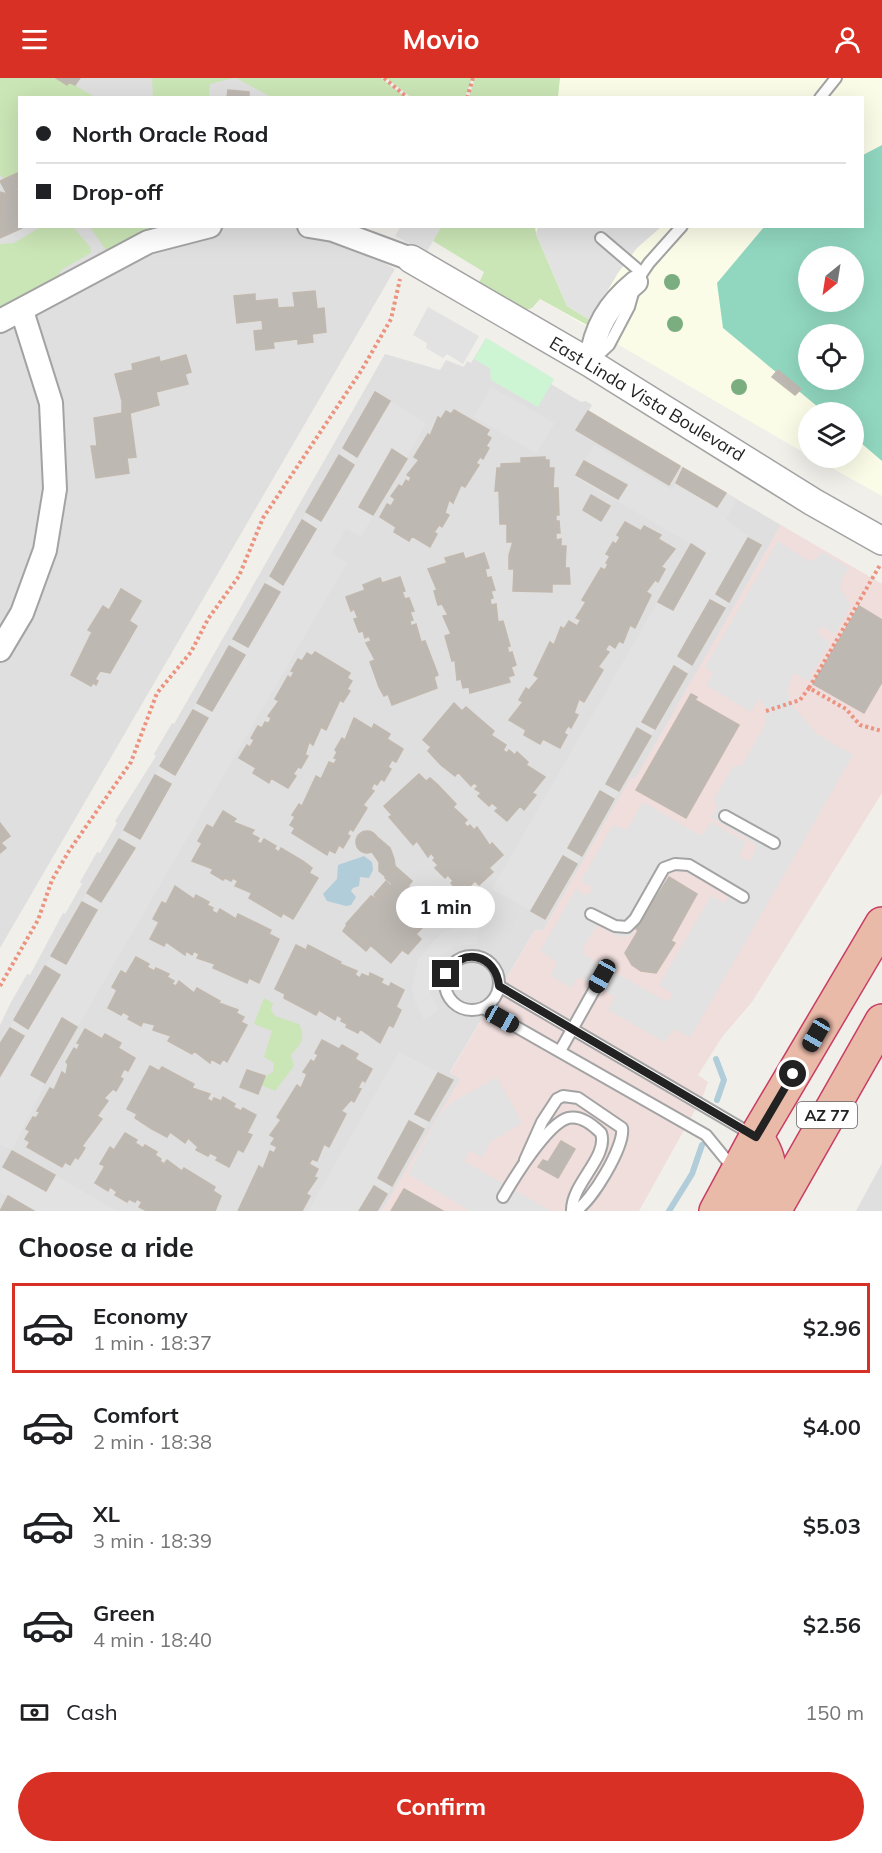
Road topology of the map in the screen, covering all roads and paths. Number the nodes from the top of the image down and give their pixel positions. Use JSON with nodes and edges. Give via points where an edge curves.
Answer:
{"nodes":[{"id":1,"x":384,"y":78,"type":"edge"},
{"id":2,"x":473,"y":78,"type":"edge"},
{"id":3,"x":836,"y":78,"type":"edge"},
{"id":4,"x":406,"y":96,"type":"edge"},
{"id":5,"x":468,"y":96,"type":"edge"},
{"id":6,"x":822,"y":96,"type":"edge"},
{"id":7,"x":202,"y":228,"type":"edge"},
{"id":8,"x":321,"y":228,"type":"edge"},
{"id":9,"x":679,"y":228,"type":"edge"},
{"id":10,"x":601,"y":238,"type":"dead end"},
{"id":11,"x":406,"y":267,"type":"junction"},
{"id":12,"x":639,"y":278,"type":"junction"},
{"id":13,"x":22,"y":311,"type":"junction"},
{"id":14,"x":0,"y":321,"type":"edge"},
{"id":15,"x":590,"y":363,"type":"junction"},
{"id":16,"x":881,"y":553,"type":"edge"},
{"id":17,"x":0,"y":650,"type":"edge"},
{"id":18,"x":809,"y":688,"type":"junction"},
{"id":19,"x":766,"y":711,"type":"dead end"},
{"id":20,"x":882,"y":731,"type":"edge"},
{"id":21,"x":725,"y":816,"type":"dead end"},
{"id":22,"x":774,"y":843,"type":"dead end"},
{"id":23,"x":742,"y":897,"type":"dead end"},
{"id":24,"x":591,"y":914,"type":"dead end"},
{"id":25,"x":882,"y":924,"type":"edge"},
{"id":26,"x":602,"y":976,"type":"dead end"},
{"id":27,"x":0,"y":986,"type":"edge"},
{"id":28,"x":499,"y":986,"type":"junction"},
{"id":29,"x":483,"y":1008,"type":"junction"},
{"id":30,"x":882,"y":1021,"type":"edge"},
{"id":31,"x":573,"y":1027,"type":"junction"},
{"id":32,"x":560,"y":1051,"type":"junction"},
{"id":33,"x":756,"y":1137,"type":"junction"},
{"id":34,"x":525,"y":1160,"type":"junction"},
{"id":35,"x":736,"y":1173,"type":"junction"},
{"id":36,"x":503,"y":1197,"type":"dead end"},
{"id":37,"x":574,"y":1211,"type":"edge"},
{"id":38,"x":716,"y":1211,"type":"edge"},
{"id":39,"x":750,"y":1211,"type":"edge"},
{"id":40,"x":774,"y":1211,"type":"edge"}],
"edges":[{"from":1,"to":4,"type":"path"},
{"from":2,"to":5,"type":"path"},
{"from":3,"to":6,"type":"lane"},
{"from":7,"to":13,"type":"street","via":[[148,242]]},
{"from":8,"to":11,"type":"street","via":[[333,230]]},
{"from":9,"to":12,"type":"lane"},
{"from":10,"to":12,"type":"lane"},
{"from":11,"to":15,"type":"street","name":"East Linda Vista Boulevard"},
{"from":11,"to":27,"type":"path","via":[[391,319],[263,518],[239,576],[208,619],[191,652],[157,693],[131,762],[52,880],[38,920]]},
{"from":12,"to":15,"type":"street","via":[[608,311],[593,338]]},
{"from":13,"to":14,"type":"street"},
{"from":13,"to":17,"type":"street","via":[[51,403],[55,489],[45,550],[22,613]]},
{"from":15,"to":16,"type":"street","name":"East Linda Vista Boulevard","via":[[813,502]]},
{"from":16,"to":18,"type":"path"},
{"from":18,"to":19,"type":"path","via":[[800,700]]},
{"from":18,"to":20,"type":"path","via":[[846,709],[860,725]]},
{"from":21,"to":22,"type":"lane"},
{"from":23,"to":24,"type":"lane","via":[[689,865],[675,864],[664,868],[635,920],[627,927],[615,926]]},
{"from":25,"to":33,"type":"highway","number":"AZ 77"},
{"from":26,"to":31,"type":"lane"},
{"from":28,"to":29,"type":"lane","via":[[494,999]]},
{"from":28,"to":29,"type":"lane","via":[[495,970],[484,959],[466,957],[450,966],[444,983],[450,1000],[465,1010]]},
{"from":28,"to":31,"type":"lane"},
{"from":29,"to":32,"type":"lane"},
{"from":30,"to":40,"type":"highway","number":"AZ 77"},
{"from":31,"to":32,"type":"lane"},
{"from":31,"to":33,"type":"lane"},
{"from":32,"to":35,"type":"lane","via":[[706,1135]]},
{"from":33,"to":35,"type":"highway","number":"AZ 77"},
{"from":33,"to":39,"type":"highway","via":[[768,1155],[769,1169]]},
{"from":34,"to":36,"type":"lane"},
{"from":34,"to":37,"type":"lane","via":[[570,1118],[578,1118],[601,1133],[600,1149],[572,1200]]},
{"from":34,"to":37,"type":"lane","via":[[542,1122],[563,1096],[578,1098],[622,1128],[621,1144],[611,1162],[584,1207]]},
{"from":35,"to":38,"type":"highway","number":"AZ 77"}]}
